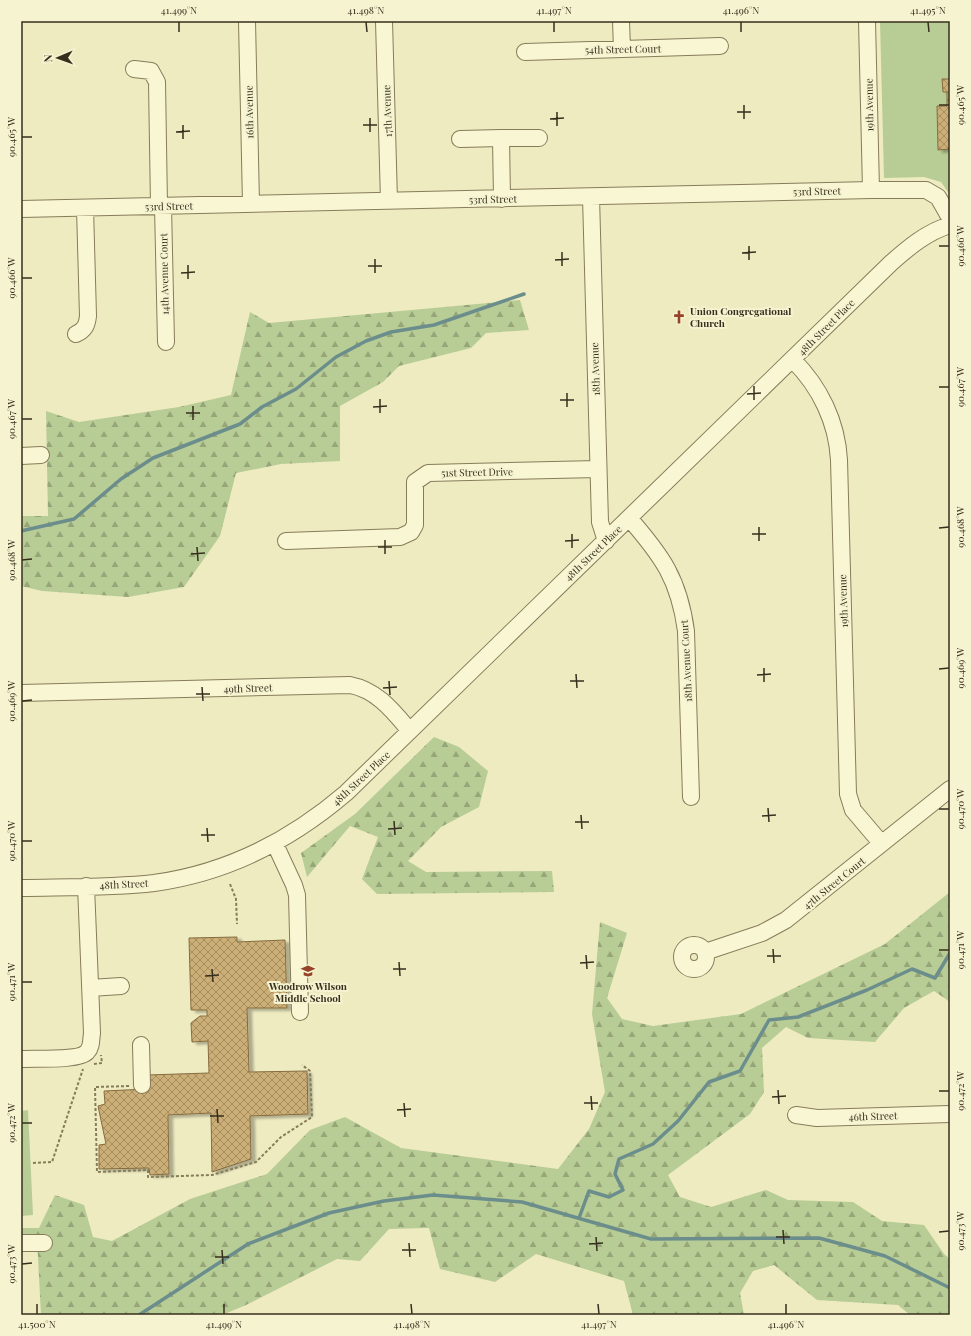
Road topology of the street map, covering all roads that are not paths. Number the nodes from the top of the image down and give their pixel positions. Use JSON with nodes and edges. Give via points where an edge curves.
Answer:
{"nodes":[{"id":1,"x":247,"y":21,"type":"edge"},
{"id":2,"x":384,"y":21,"type":"edge"},
{"id":3,"x":621,"y":21,"type":"edge"},
{"id":4,"x":867,"y":21,"type":"edge"},
{"id":5,"x":720,"y":46,"type":"dead end"},
{"id":6,"x":622,"y":49,"type":"junction"},
{"id":7,"x":525,"y":52,"type":"dead end"},
{"id":8,"x":134,"y":69,"type":"dead end"},
{"id":9,"x":501,"y":138,"type":"junction"},
{"id":10,"x":539,"y":138,"type":"dead end"},
{"id":11,"x":460,"y":139,"type":"dead end"},
{"id":12,"x":871,"y":190,"type":"junction"},
{"id":13,"x":590,"y":197,"type":"junction"},
{"id":14,"x":502,"y":199,"type":"junction"},
{"id":15,"x":389,"y":201,"type":"junction"},
{"id":16,"x":251,"y":204,"type":"junction"},
{"id":17,"x":161,"y":206,"type":"junction"},
{"id":18,"x":85,"y":208,"type":"junction"},
{"id":19,"x":21,"y":209,"type":"edge"},
{"id":20,"x":950,"y":218,"type":"edge"},
{"id":21,"x":950,"y":225,"type":"edge"},
{"id":22,"x":76,"y":334,"type":"dead end"},
{"id":23,"x":166,"y":342,"type":"dead end"},
{"id":24,"x":793,"y":360,"type":"junction"},
{"id":25,"x":42,"y":455,"type":"dead end"},
{"id":26,"x":21,"y":456,"type":"edge"},
{"id":27,"x":598,"y":469,"type":"junction"},
{"id":28,"x":629,"y":518,"type":"junction"},
{"id":29,"x":286,"y":540,"type":"dead end"},
{"id":30,"x":606,"y":541,"type":"junction"},
{"id":31,"x":21,"y":693,"type":"edge"},
{"id":32,"x":410,"y":731,"type":"junction"},
{"id":33,"x":950,"y":789,"type":"edge"},
{"id":34,"x":690,"y":797,"type":"dead end"},
{"id":35,"x":274,"y":844,"type":"junction"},
{"id":36,"x":881,"y":844,"type":"junction"},
{"id":37,"x":225,"y":865,"type":"joint"},
{"id":38,"x":86,"y":886,"type":"junction"},
{"id":39,"x":21,"y":888,"type":"edge"},
{"id":40,"x":705,"y":952,"type":"dead end"},
{"id":41,"x":121,"y":986,"type":"dead end"},
{"id":42,"x":90,"y":988,"type":"junction"},
{"id":43,"x":300,"y":1012,"type":"dead end"},
{"id":44,"x":140,"y":1046,"type":"dead end"},
{"id":45,"x":21,"y":1059,"type":"edge"},
{"id":46,"x":142,"y":1085,"type":"road end"},
{"id":47,"x":950,"y":1114,"type":"edge"},
{"id":48,"x":796,"y":1115,"type":"dead end"},
{"id":49,"x":21,"y":1243,"type":"edge"},
{"id":50,"x":44,"y":1243,"type":"dead end"}],
"edges":[{"from":1,"to":16,"type":"street","name":"16th Avenue"},
{"from":2,"to":15,"type":"street","name":"17th Avenue"},
{"from":3,"to":6,"type":"street"},
{"from":4,"to":12,"type":"street","name":"19th Avenue"},
{"from":5,"to":6,"type":"street","name":"54th Street Court"},
{"from":6,"to":7,"type":"street","name":"54th Street Court"},
{"from":8,"to":17,"type":"street","name":"14th Avenue Court","via":[[151,71],[157,82]]},
{"from":9,"to":10,"type":"street"},
{"from":9,"to":11,"type":"street"},
{"from":9,"to":14,"type":"street"},
{"from":12,"to":13,"type":"street","name":"53rd Street"},
{"from":12,"to":20,"type":"street","name":"53rd Street","via":[[926,190],[938,197]]},
{"from":13,"to":14,"type":"street","name":"53rd Street"},
{"from":13,"to":27,"type":"street","name":"18th Avenue"},
{"from":14,"to":15,"type":"street","name":"53rd Street"},
{"from":15,"to":16,"type":"street","name":"53rd Street"},
{"from":16,"to":17,"type":"street","name":"53rd Street"},
{"from":17,"to":18,"type":"street","name":"53rd Street"},
{"from":17,"to":23,"type":"street","name":"14th Avenue Court"},
{"from":18,"to":19,"type":"street","name":"53rd Street"},
{"from":18,"to":22,"type":"street","via":[[88,316],[84,330]]},
{"from":21,"to":24,"type":"street","name":"48th Street Place","via":[[936,229],[891,263]]},
{"from":24,"to":28,"type":"street","name":"48th Street Place"},
{"from":24,"to":36,"type":"street","name":"19th Avenue","via":[[813,384],[829,415],[836,437],[839,460],[848,794],[853,810]]},
{"from":25,"to":26,"type":"street"},
{"from":27,"to":29,"type":"street","name":"51st Street Drive","via":[[428,474],[416,482],[415,525],[411,532],[400,537]]},
{"from":27,"to":30,"type":"street","name":"18th Avenue","via":[[600,522]]},
{"from":28,"to":30,"type":"street","name":"48th Street Place"},
{"from":28,"to":34,"type":"street","name":"18th Avenue Court","via":[[655,548],[671,575],[684,615]]},
{"from":30,"to":32,"type":"street","name":"48th Street Place"},
{"from":31,"to":32,"type":"street","name":"49th Street","via":[[350,685],[361,687],[378,697]]},
{"from":32,"to":35,"type":"street","name":"48th Street Place","via":[[321,814]]},
{"from":33,"to":36,"type":"street","name":"47th Street Court"},
{"from":35,"to":37,"type":"street","name":"48th Street Place"},
{"from":35,"to":43,"type":"street","via":[[297,895]]},
{"from":36,"to":40,"type":"street","name":"47th Street Court","via":[[786,920],[762,933]]},
{"from":37,"to":38,"type":"street","name":"48th Street","via":[[210,871],[155,882]]},
{"from":38,"to":39,"type":"street","name":"48th Street"},
{"from":38,"to":42,"type":"street"},
{"from":41,"to":42,"type":"street"},
{"from":42,"to":45,"type":"street","via":[[92,1033],[87,1052],[76,1057]]},
{"from":44,"to":46,"type":"street"},
{"from":47,"to":48,"type":"street","name":"46th Street","via":[[817,1118]]},
{"from":49,"to":50,"type":"street"}]}
